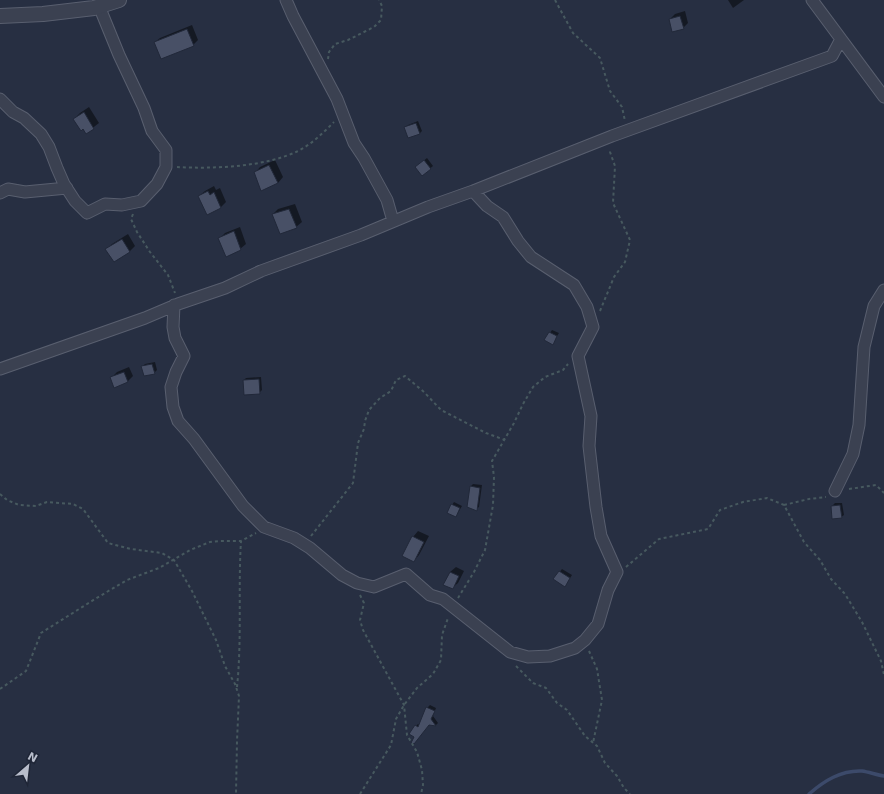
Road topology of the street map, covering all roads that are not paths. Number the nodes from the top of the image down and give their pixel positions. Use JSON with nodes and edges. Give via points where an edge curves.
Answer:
{"nodes":[{"id":1,"x":119,"y":0,"type":"edge"},
{"id":2,"x":286,"y":0,"type":"edge"},
{"id":3,"x":812,"y":0,"type":"edge"},
{"id":4,"x":99,"y":6,"type":"junction"},
{"id":5,"x":0,"y":16,"type":"edge"},
{"id":6,"x":841,"y":39,"type":"junction"},
{"id":7,"x":884,"y":97,"type":"edge"},
{"id":8,"x":0,"y":99,"type":"edge"},
{"id":9,"x":67,"y":188,"type":"junction"},
{"id":10,"x":473,"y":192,"type":"junction"},
{"id":11,"x":0,"y":193,"type":"edge"},
{"id":12,"x":393,"y":221,"type":"junction"},
{"id":13,"x":884,"y":290,"type":"edge"},
{"id":14,"x":174,"y":305,"type":"junction"},
{"id":15,"x":0,"y":369,"type":"edge"},
{"id":16,"x":835,"y":491,"type":"road end"}],
"edges":[{"from":1,"to":4,"type":"street"},
{"from":2,"to":12,"type":"street","via":[[337,99],[354,143],[387,200]]},
{"from":3,"to":6,"type":"street"},
{"from":4,"to":5,"type":"street","via":[[43,14]]},
{"from":4,"to":9,"type":"street","via":[[152,131],[166,150],[166,167],[157,184],[141,202],[105,204],[87,212],[74,201]]},
{"from":6,"to":7,"type":"street"},
{"from":6,"to":10,"type":"street","via":[[832,56],[612,136]]},
{"from":8,"to":9,"type":"street","via":[[41,134]]},
{"from":9,"to":11,"type":"street","via":[[25,192],[8,189]]},
{"from":10,"to":12,"type":"street"},
{"from":10,"to":14,"type":"street","via":[[503,218],[531,257],[574,285],[587,307],[594,327],[578,356],[591,416],[589,446],[600,528],[617,572],[608,590],[598,624],[575,648],[550,656],[528,657],[510,652],[443,599],[430,596],[406,574],[374,588],[357,584],[304,544],[264,527],[243,506],[178,421],[173,407],[171,387],[184,356],[175,338]]},
{"from":12,"to":14,"type":"street","via":[[261,271],[225,288]]},
{"from":13,"to":16,"type":"street","via":[[874,306],[864,347],[859,426],[853,454]]},
{"from":14,"to":15,"type":"street","via":[[145,318]]}]}
